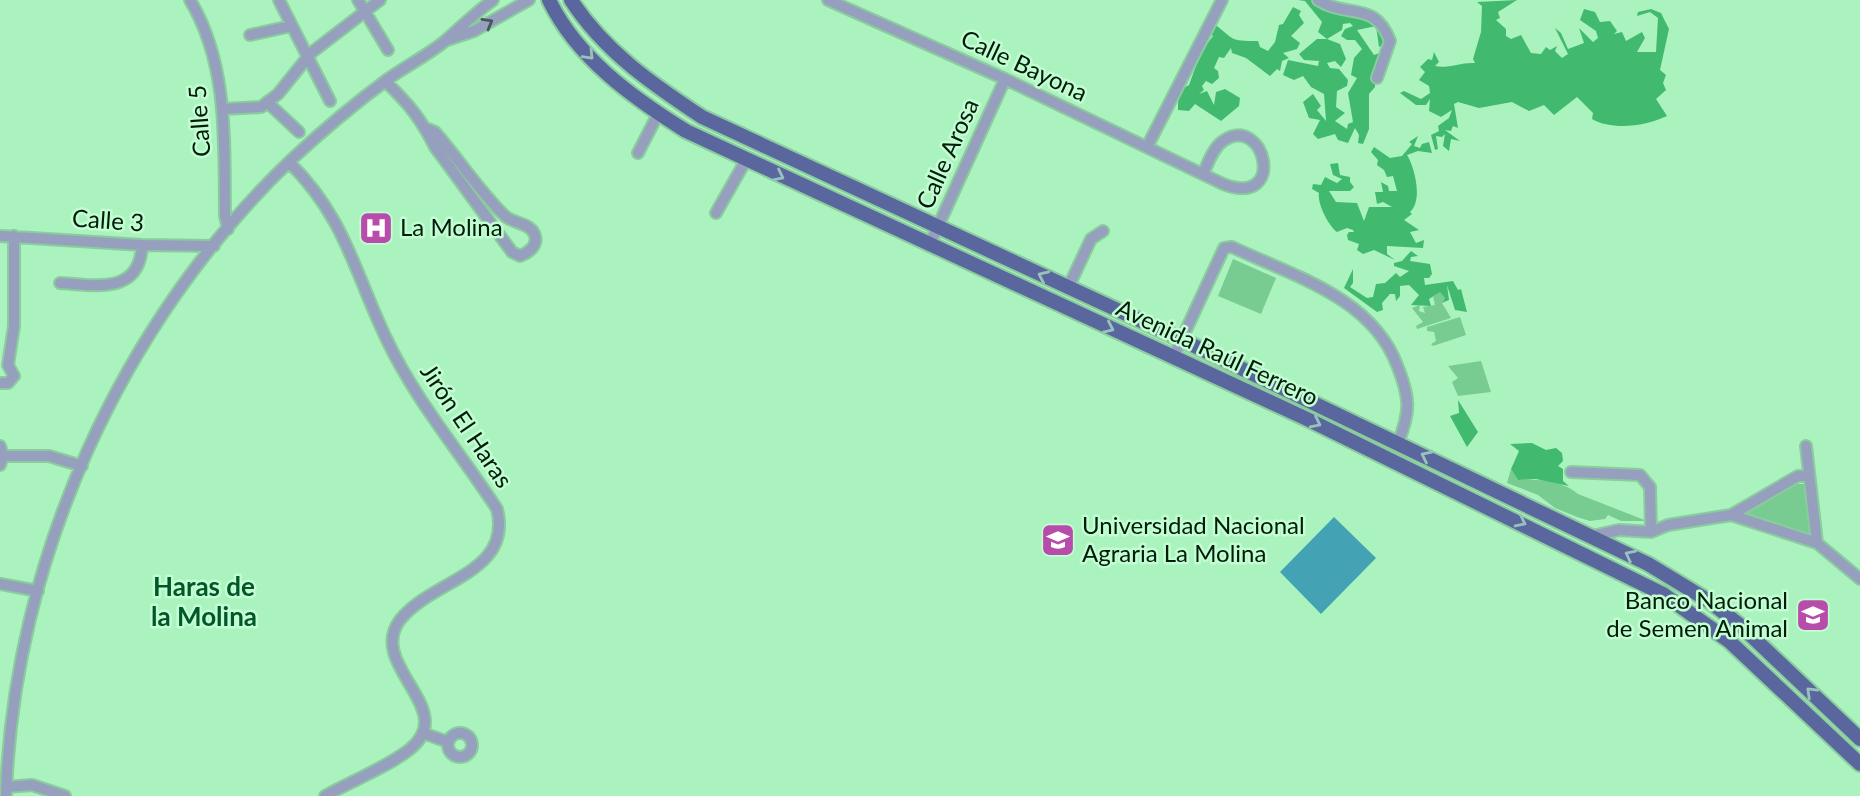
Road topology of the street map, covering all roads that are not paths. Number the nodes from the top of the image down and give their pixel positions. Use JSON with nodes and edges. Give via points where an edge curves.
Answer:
{"nodes":[{"id":1,"x":190,"y":0,"type":"edge"},
{"id":2,"x":279,"y":0,"type":"edge"},
{"id":3,"x":358,"y":0,"type":"edge"},
{"id":4,"x":380,"y":0,"type":"edge"},
{"id":5,"x":493,"y":0,"type":"edge"},
{"id":6,"x":529,"y":0,"type":"edge"},
{"id":7,"x":550,"y":0,"type":"edge"},
{"id":8,"x":571,"y":0,"type":"edge"},
{"id":9,"x":828,"y":0,"type":"edge"},
{"id":10,"x":855,"y":0,"type":"edge"},
{"id":11,"x":1318,"y":0,"type":"edge"},
{"id":12,"x":1217,"y":2,"type":"edge"},
{"id":13,"x":365,"y":11,"type":"junction"},
{"id":14,"x":850,"y":12,"type":"junction"},
{"id":15,"x":291,"y":26,"type":"junction"},
{"id":16,"x":250,"y":35,"type":"dead end"},
{"id":17,"x":444,"y":41,"type":"junction"},
{"id":18,"x":388,"y":50,"type":"dead end"},
{"id":19,"x":306,"y":59,"type":"junction"},
{"id":20,"x":1377,"y":78,"type":"dead end"},
{"id":21,"x":1004,"y":79,"type":"junction"},
{"id":22,"x":385,"y":81,"type":"junction"},
{"id":23,"x":330,"y":101,"type":"dead end"},
{"id":24,"x":267,"y":102,"type":"junction"},
{"id":25,"x":223,"y":109,"type":"junction"},
{"id":26,"x":658,"y":114,"type":"junction"},
{"id":27,"x":428,"y":129,"type":"junction"},
{"id":28,"x":299,"y":132,"type":"dead end"},
{"id":29,"x":733,"y":133,"type":"junction"},
{"id":30,"x":1147,"y":146,"type":"junction"},
{"id":31,"x":726,"y":150,"type":"junction"},
{"id":32,"x":638,"y":153,"type":"dead end"},
{"id":33,"x":746,"y":160,"type":"junction"},
{"id":34,"x":289,"y":162,"type":"junction"},
{"id":35,"x":1203,"y":174,"type":"junction"},
{"id":36,"x":477,"y":182,"type":"junction"},
{"id":37,"x":466,"y":190,"type":"junction"},
{"id":38,"x":716,"y":213,"type":"dead end"},
{"id":39,"x":937,"y":227,"type":"junction"},
{"id":40,"x":228,"y":229,"type":"junction"},
{"id":41,"x":1103,"y":231,"type":"dead end"},
{"id":42,"x":0,"y":236,"type":"edge"},
{"id":43,"x":14,"y":236,"type":"junction"},
{"id":44,"x":142,"y":245,"type":"junction"},
{"id":45,"x":214,"y":246,"type":"junction"},
{"id":46,"x":929,"y":246,"type":"junction"},
{"id":47,"x":60,"y":283,"type":"dead end"},
{"id":48,"x":1068,"y":288,"type":"junction"},
{"id":49,"x":1182,"y":340,"type":"junction"},
{"id":50,"x":1173,"y":358,"type":"junction"},
{"id":51,"x":4,"y":366,"type":"edge"},
{"id":52,"x":0,"y":383,"type":"edge"},
{"id":53,"x":1398,"y":443,"type":"junction"},
{"id":54,"x":1806,"y":446,"type":"dead end"},
{"id":55,"x":1,"y":456,"type":"edge"},
{"id":56,"x":82,"y":466,"type":"junction"},
{"id":57,"x":1570,"y":472,"type":"dead end"},
{"id":58,"x":1808,"y":476,"type":"junction"},
{"id":59,"x":1731,"y":515,"type":"junction"},
{"id":60,"x":1651,"y":532,"type":"junction"},
{"id":61,"x":1592,"y":536,"type":"junction"},
{"id":62,"x":1817,"y":543,"type":"junction"},
{"id":63,"x":1860,"y":579,"type":"edge"},
{"id":64,"x":0,"y":584,"type":"edge"},
{"id":65,"x":38,"y":591,"type":"junction"},
{"id":66,"x":423,"y":733,"type":"junction"},
{"id":67,"x":1860,"y":739,"type":"edge"},
{"id":68,"x":448,"y":742,"type":"dead end"},
{"id":69,"x":1860,"y":764,"type":"edge"},
{"id":70,"x":6,"y":792,"type":"edge"},
{"id":71,"x":65,"y":796,"type":"edge"},
{"id":72,"x":326,"y":796,"type":"edge"}],
"edges":[{"from":1,"to":25,"type":"street","name":"Calle 5","via":[[217,71]]},
{"from":2,"to":15,"type":"street"},
{"from":3,"to":13,"type":"street"},
{"from":4,"to":13,"type":"street"},
{"from":5,"to":17,"type":"street"},
{"from":17,"to":6,"type":"street","one_way":true,"via":[[474,31]]},
{"from":7,"to":26,"type":"main road","name":"Avenida Raúl Ferrero","one_way":true,"via":[[575,40],[612,79]]},
{"from":8,"to":29,"type":"main road","name":"Avenida Raúl Ferrero","via":[[584,21],[653,85]]},
{"from":9,"to":14,"type":"street","name":"Calle Bayona"},
{"from":10,"to":14,"type":"street"},
{"from":11,"to":20,"type":"street","via":[[1334,10],[1372,15],[1384,25],[1390,41]]},
{"from":12,"to":30,"type":"street"},
{"from":13,"to":18,"type":"street"},
{"from":13,"to":19,"type":"street"},
{"from":14,"to":21,"type":"street","name":"Calle Bayona"},
{"from":15,"to":16,"type":"street"},
{"from":15,"to":19,"type":"street"},
{"from":17,"to":22,"type":"street"},
{"from":19,"to":23,"type":"street"},
{"from":19,"to":24,"type":"street"},
{"from":21,"to":30,"type":"street","name":"Calle Bayona"},
{"from":21,"to":39,"type":"street","name":"Calle Arosa"},
{"from":22,"to":27,"type":"street"},
{"from":22,"to":34,"type":"street"},
{"from":24,"to":25,"type":"street","via":[[261,107]]},
{"from":24,"to":28,"type":"street"},
{"from":25,"to":40,"type":"street","name":"Calle 5"},
{"from":26,"to":31,"type":"main road","name":"Avenida Raúl Ferrero"},
{"from":26,"to":32,"type":"street"},
{"from":27,"to":36,"type":"street","via":[[435,131]]},
{"from":27,"to":37,"type":"street","via":[[435,147]]},
{"from":29,"to":31,"type":"main road","via":[[725,139]]},
{"from":29,"to":39,"type":"main road","name":"Avenida Raúl Ferrero"},
{"from":30,"to":35,"type":"street","name":"Calle Bayona"},
{"from":31,"to":33,"type":"main road","name":"Avenida Raúl Ferrero"},
{"from":33,"to":38,"type":"street"},
{"from":33,"to":46,"type":"main road","name":"Avenida Raúl Ferrero","one_way":true},
{"from":34,"to":40,"type":"street"},
{"from":34,"to":66,"type":"street","name":"Jirón El Haras","via":[[337,221],[415,392],[497,509],[502,526],[489,557],[412,609],[399,621],[390,644],[421,702],[426,722]]},
{"from":35,"to":35,"type":"street","name":"Calle Bayona","via":[[1245,189],[1261,177],[1266,166],[1264,154],[1254,143],[1232,137],[1215,149]]},
{"from":36,"to":37,"type":"street"},
{"from":36,"to":37,"type":"street","via":[[505,216],[536,236],[529,252],[520,256],[512,252]]},
{"from":39,"to":46,"type":"street","name":"Calle Arosa"},
{"from":48,"to":39,"type":"main road","name":"Avenida Raúl Ferrero","one_way":true},
{"from":40,"to":45,"type":"street"},
{"from":41,"to":48,"type":"street","via":[[1091,239]]},
{"from":42,"to":43,"type":"street","name":"Calle 3"},
{"from":43,"to":44,"type":"street","name":"Calle 3"},
{"from":43,"to":51,"type":"street","via":[[15,326]]},
{"from":44,"to":45,"type":"street","name":"Calle 3"},
{"from":44,"to":47,"type":"street","via":[[140,262],[120,283]]},
{"from":45,"to":56,"type":"street","via":[[144,345]]},
{"from":46,"to":50,"type":"main road","name":"Avenida Raúl Ferrero","one_way":true},
{"from":48,"to":49,"type":"main road","name":"Avenida Raúl Ferrero"},
{"from":49,"to":50,"type":"street"},
{"from":49,"to":53,"type":"main road","name":"Avenida Raúl Ferrero"},
{"from":49,"to":53,"type":"street","via":[[1228,247],[1336,297],[1376,326],[1390,346],[1409,412]]},
{"from":50,"to":69,"type":"main road","name":"Avenida Raúl Ferrero","one_way":true,"via":[[1663,594],[1729,641]]},
{"from":51,"to":52,"type":"street","via":[[13,370],[13,379]]},
{"from":61,"to":53,"type":"main road","name":"Avenida Raúl Ferrero","one_way":true},
{"from":54,"to":58,"type":"street"},
{"from":55,"to":56,"type":"street","via":[[49,456]]},
{"from":56,"to":65,"type":"street"},
{"from":57,"to":60,"type":"street","via":[[1640,475],[1650,487]]},
{"from":58,"to":59,"type":"street","via":[[1798,476]]},
{"from":58,"to":62,"type":"street","via":[[1813,486]]},
{"from":59,"to":60,"type":"street"},
{"from":59,"to":62,"type":"street"},
{"from":60,"to":61,"type":"street","via":[[1619,530]]},
{"from":67,"to":61,"type":"main road","name":"Avenida Raúl Ferrero","one_way":true,"via":[[1709,601]]},
{"from":62,"to":63,"type":"street"},
{"from":64,"to":65,"type":"street"},
{"from":65,"to":70,"type":"street","via":[[17,681]]},
{"from":66,"to":68,"type":"street"},
{"from":66,"to":72,"type":"street","via":[[410,749]]},
{"from":70,"to":71,"type":"street","via":[[32,785]]}]}
